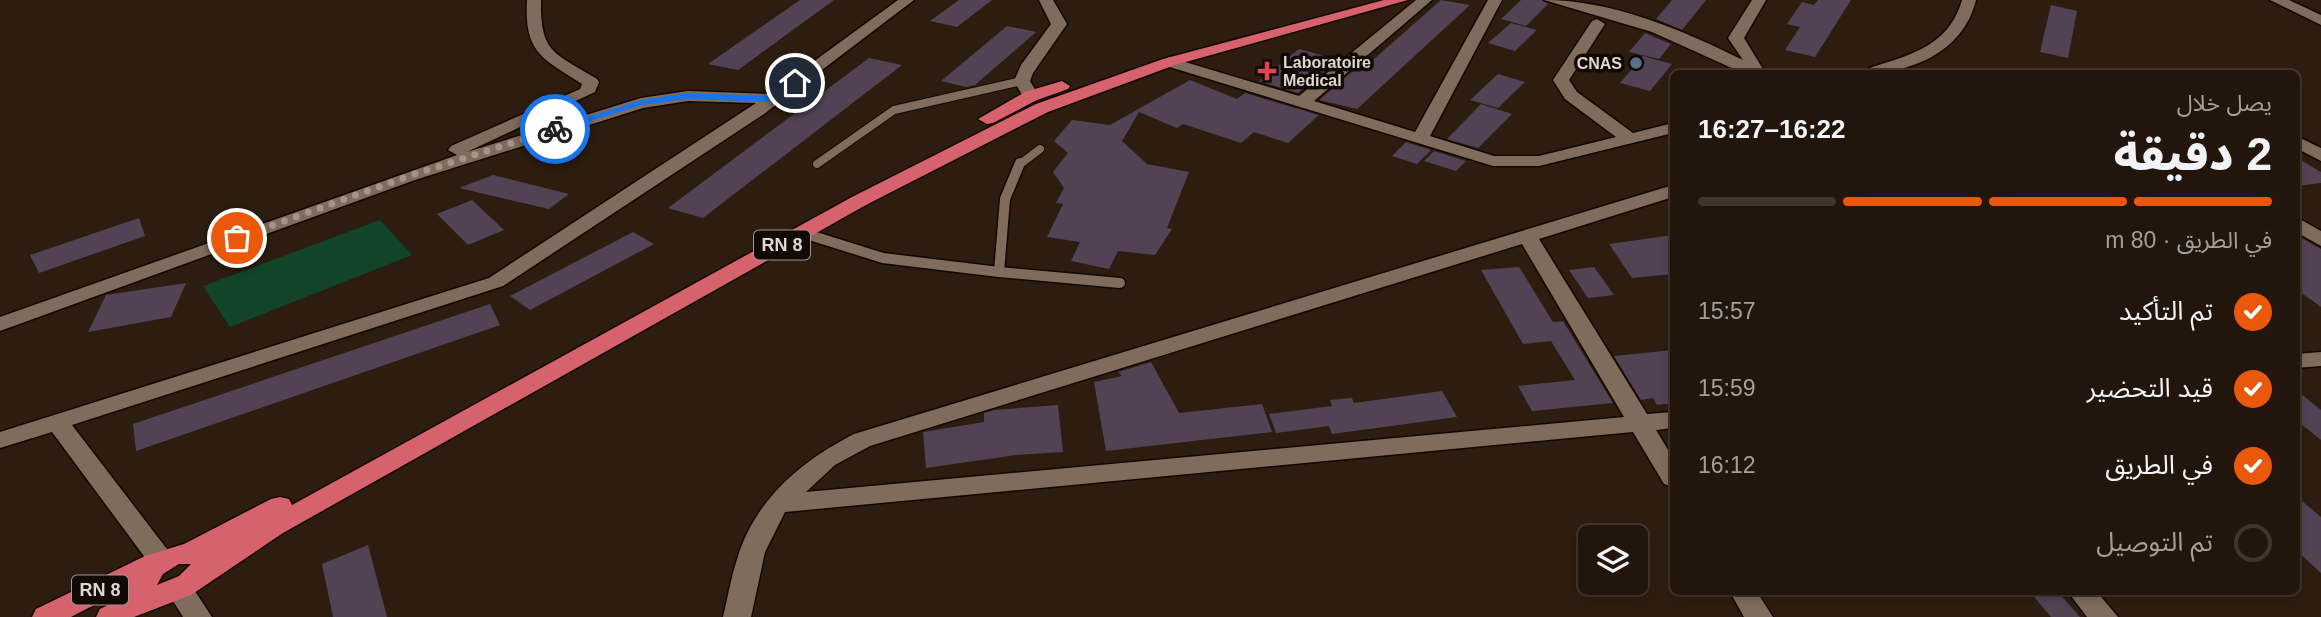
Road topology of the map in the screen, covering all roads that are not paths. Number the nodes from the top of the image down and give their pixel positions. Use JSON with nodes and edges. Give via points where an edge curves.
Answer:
{"nodes":[{"id":1,"x":534,"y":0,"type":"edge"},
{"id":2,"x":907,"y":0,"type":"edge"},
{"id":3,"x":1046,"y":0,"type":"edge"},
{"id":4,"x":1357,"y":0,"type":"edge"},
{"id":5,"x":1401,"y":0,"type":"edge"},
{"id":6,"x":1425,"y":0,"type":"edge"},
{"id":7,"x":1495,"y":0,"type":"edge"},
{"id":8,"x":1551,"y":0,"type":"edge"},
{"id":9,"x":1759,"y":0,"type":"edge"},
{"id":10,"x":2277,"y":0,"type":"edge"},
{"id":11,"x":2292,"y":0,"type":"edge"},
{"id":12,"x":1965,"y":1,"type":"edge"},
{"id":13,"x":2321,"y":14,"type":"edge"},
{"id":14,"x":2321,"y":21,"type":"edge"},
{"id":15,"x":1597,"y":24,"type":"dead end"},
{"id":16,"x":1169,"y":62,"type":"junction"},
{"id":17,"x":1751,"y":70,"type":"edge"},
{"id":18,"x":1756,"y":70,"type":"edge"},
{"id":19,"x":1878,"y":70,"type":"edge"},
{"id":20,"x":1026,"y":89,"type":"junction"},
{"id":21,"x":773,"y":99,"type":"junction"},
{"id":22,"x":1301,"y":103,"type":"junction"},
{"id":23,"x":1670,"y":129,"type":"edge"},
{"id":24,"x":1420,"y":139,"type":"junction"},
{"id":25,"x":1630,"y":139,"type":"junction"},
{"id":26,"x":2300,"y":143,"type":"edge"},
{"id":27,"x":1040,"y":149,"type":"dead end"},
{"id":28,"x":2321,"y":156,"type":"edge"},
{"id":29,"x":817,"y":164,"type":"dead end"},
{"id":30,"x":409,"y":176,"type":"junction"},
{"id":31,"x":1670,"y":192,"type":"edge"},
{"id":32,"x":2300,"y":226,"type":"edge"},
{"id":33,"x":803,"y":233,"type":"junction"},
{"id":34,"x":1526,"y":234,"type":"junction"},
{"id":35,"x":2321,"y":240,"type":"edge"},
{"id":36,"x":999,"y":272,"type":"junction"},
{"id":37,"x":1120,"y":284,"type":"dead end"},
{"id":38,"x":0,"y":324,"type":"edge"},
{"id":39,"x":2321,"y":359,"type":"edge"},
{"id":40,"x":2300,"y":361,"type":"edge"},
{"id":41,"x":1670,"y":420,"type":"edge"},
{"id":42,"x":57,"y":422,"type":"junction"},
{"id":43,"x":1639,"y":423,"type":"junction"},
{"id":44,"x":0,"y":440,"type":"edge"},
{"id":45,"x":1670,"y":473,"type":"edge"},
{"id":46,"x":777,"y":504,"type":"junction"},
{"id":47,"x":158,"y":562,"type":"junction"},
{"id":48,"x":189,"y":572,"type":"junction"},
{"id":49,"x":1745,"y":595,"type":"edge"},
{"id":50,"x":2084,"y":595,"type":"edge"},
{"id":51,"x":148,"y":597,"type":"junction"},
{"id":52,"x":46,"y":617,"type":"edge"},
{"id":53,"x":110,"y":617,"type":"edge"},
{"id":54,"x":198,"y":617,"type":"edge"},
{"id":55,"x":737,"y":617,"type":"edge"},
{"id":56,"x":1759,"y":617,"type":"edge"},
{"id":57,"x":2104,"y":617,"type":"edge"}],
"edges":[{"from":1,"to":30,"type":"street","via":[[531,27],[545,55],[591,82],[587,92],[482,137]]},
{"from":2,"to":21,"type":"street"},
{"from":3,"to":20,"type":"street","via":[[1059,24],[1025,69]]},
{"from":4,"to":20,"type":"highway","number":"RN 8"},
{"from":5,"to":16,"type":"highway","number":"RN 8"},
{"from":6,"to":22,"type":"street"},
{"from":7,"to":24,"type":"street"},
{"from":8,"to":17,"type":"street","via":[[1649,23]]},
{"from":9,"to":18,"type":"street","via":[[1736,38]]},
{"from":10,"to":14,"type":"street"},
{"from":11,"to":13,"type":"street"},
{"from":12,"to":19,"type":"street","via":[[1967,14],[1946,44]]},
{"from":15,"to":25,"type":"street","via":[[1561,80],[1570,95]]},
{"from":16,"to":22,"type":"street"},
{"from":16,"to":33,"type":"highway","number":"RN 8","via":[[1042,107]]},
{"from":20,"to":29,"type":"lane","via":[[894,110]]},
{"from":20,"to":48,"type":"highway","number":"RN 8","via":[[255,520]]},
{"from":21,"to":30,"type":"street","via":[[688,96],[641,103]]},
{"from":21,"to":42,"type":"street","via":[[496,282]]},
{"from":22,"to":24,"type":"street"},
{"from":23,"to":25,"type":"street"},
{"from":24,"to":25,"type":"street","via":[[1493,160],[1539,161]]},
{"from":26,"to":28,"type":"street"},
{"from":27,"to":36,"type":"lane","via":[[1021,162],[1009,185],[999,237]]},
{"from":30,"to":38,"type":"street"},
{"from":31,"to":34,"type":"street"},
{"from":32,"to":35,"type":"street"},
{"from":33,"to":36,"type":"lane","via":[[883,258]]},
{"from":33,"to":48,"type":"highway","number":"RN 8"},
{"from":34,"to":43,"type":"street"},
{"from":34,"to":46,"type":"street","via":[[862,440],[826,459]]},
{"from":36,"to":37,"type":"lane"},
{"from":39,"to":40,"type":"street"},
{"from":41,"to":43,"type":"street"},
{"from":42,"to":44,"type":"street"},
{"from":42,"to":47,"type":"street"},
{"from":43,"to":45,"type":"street"},
{"from":43,"to":46,"type":"street"},
{"from":46,"to":55,"type":"street","via":[[752,552]]},
{"from":47,"to":48,"type":"highway"},
{"from":47,"to":51,"type":"highway","via":[[143,580],[141,594]]},
{"from":47,"to":52,"type":"highway","number":"RN 8"},
{"from":48,"to":51,"type":"highway"},
{"from":48,"to":54,"type":"street"},
{"from":49,"to":56,"type":"street"},
{"from":50,"to":57,"type":"street"},
{"from":51,"to":53,"type":"highway","number":"RN 8"}]}
